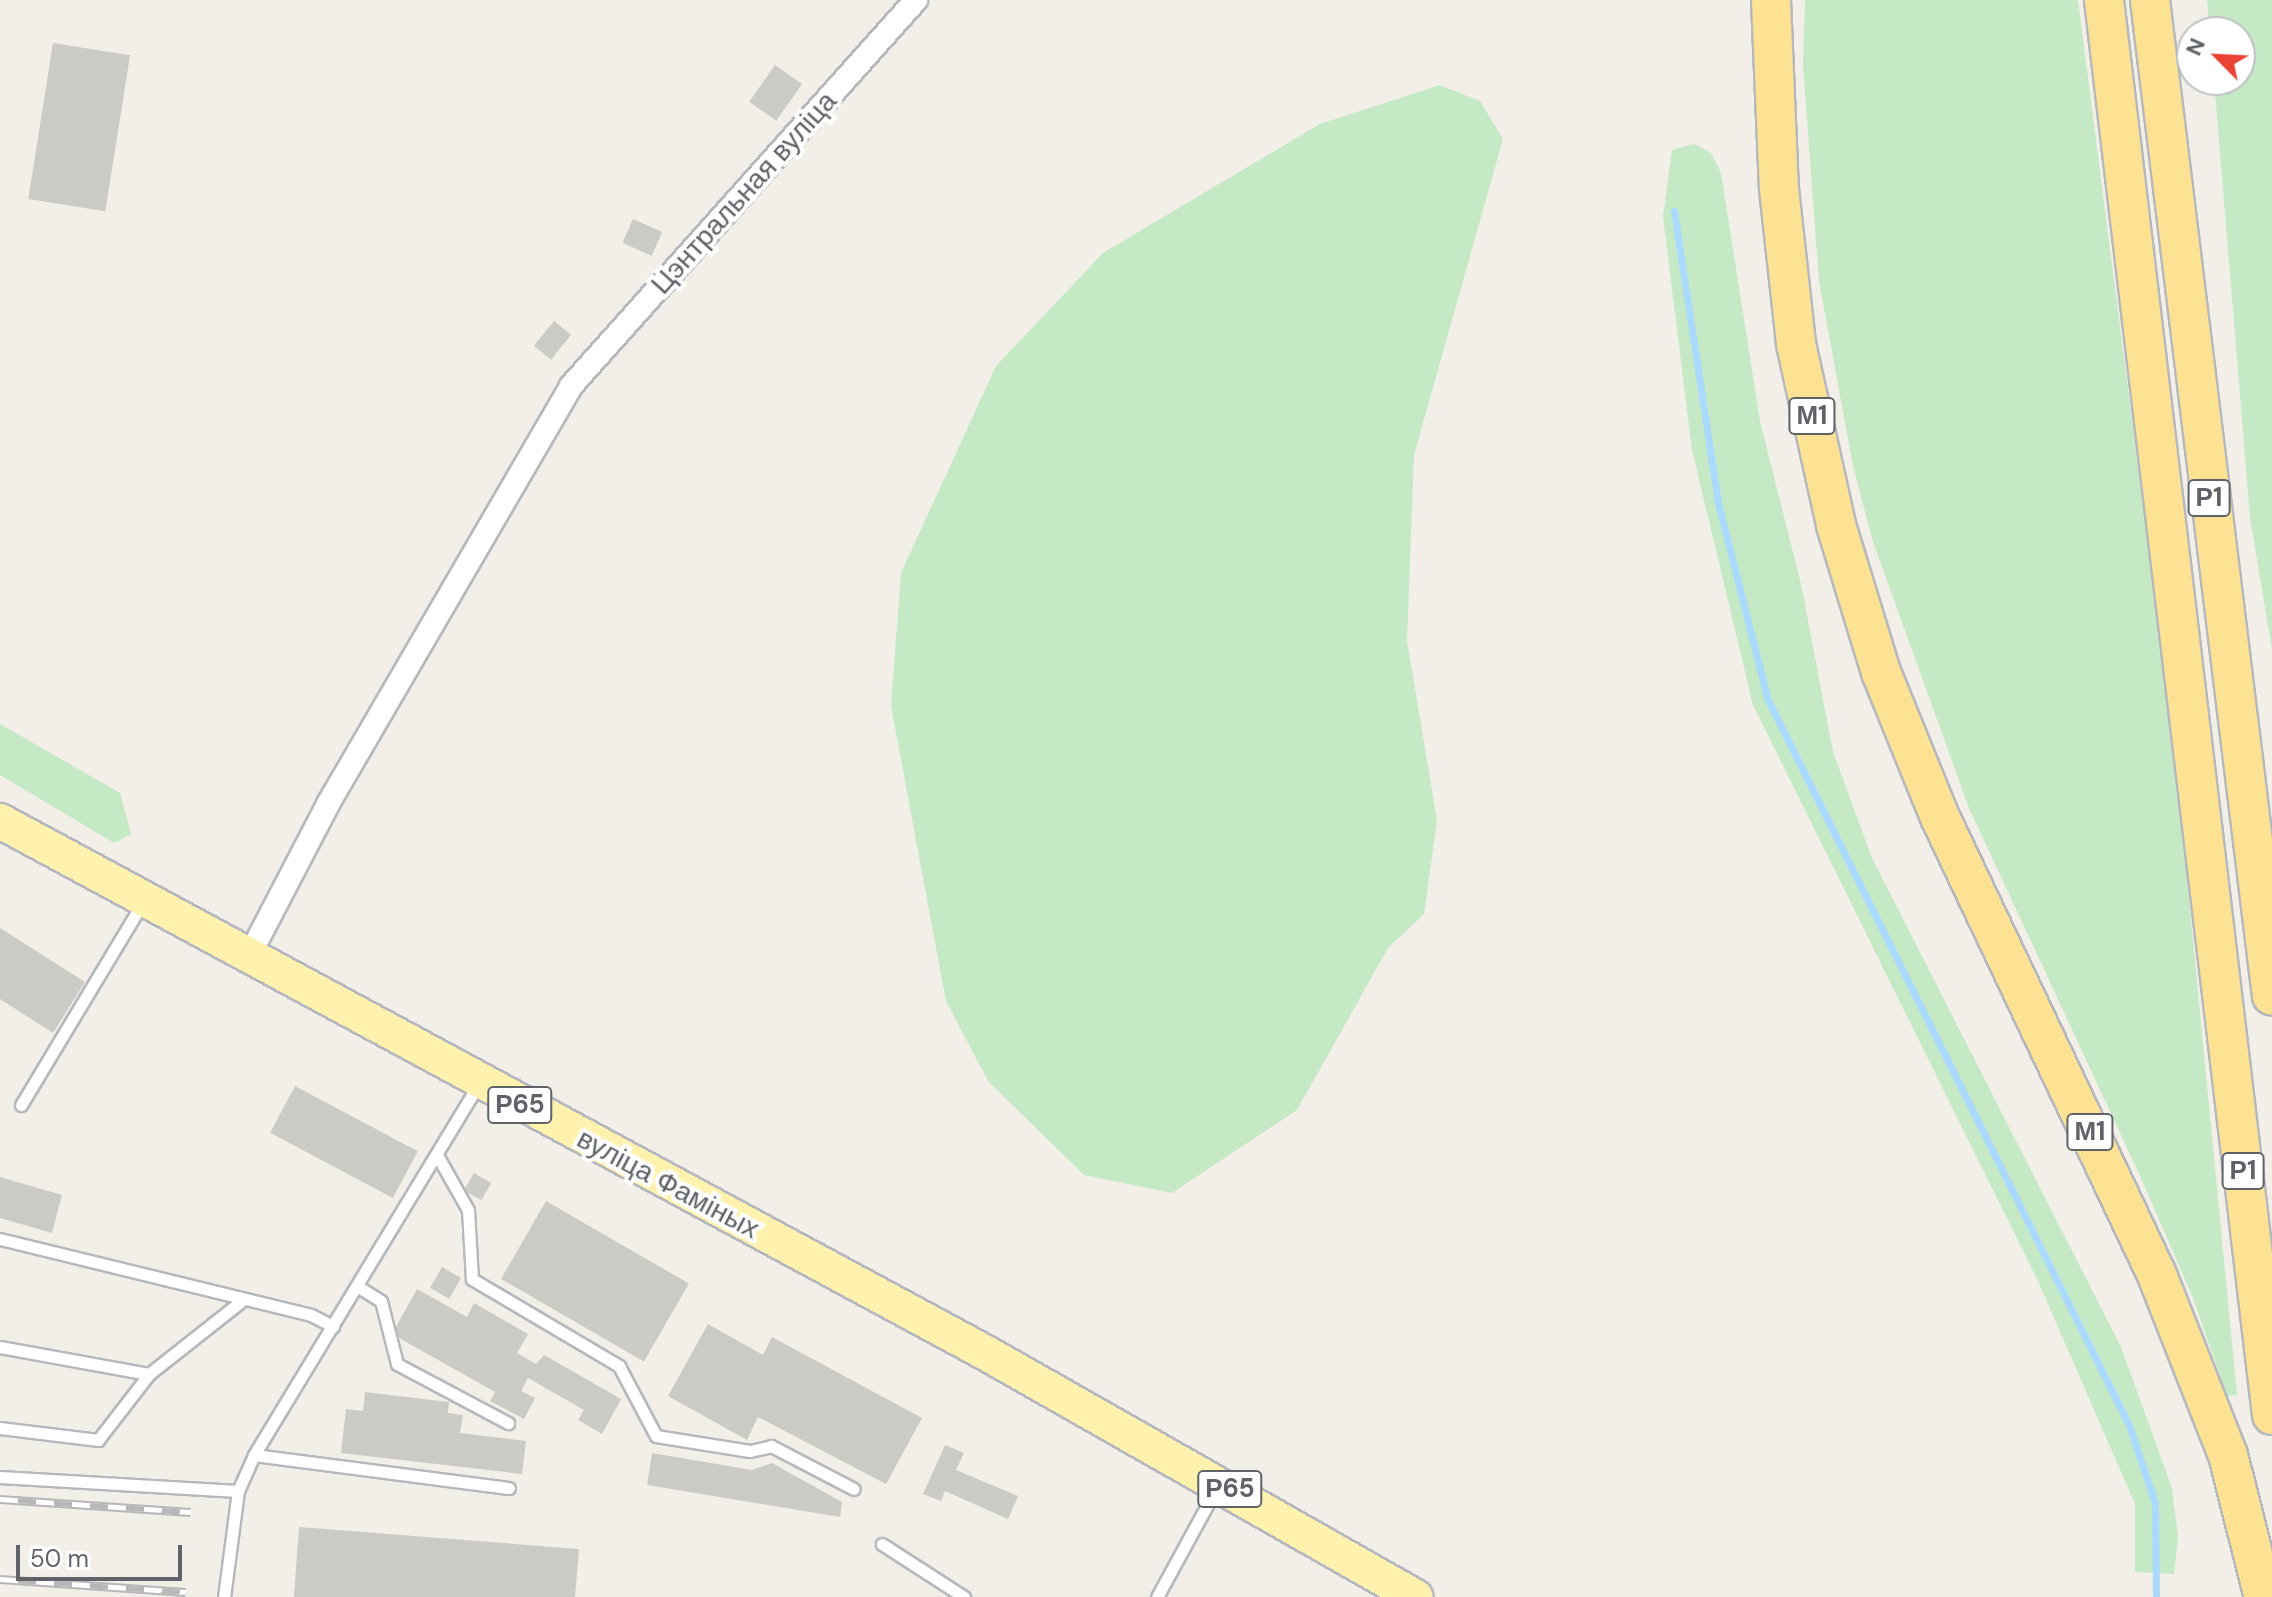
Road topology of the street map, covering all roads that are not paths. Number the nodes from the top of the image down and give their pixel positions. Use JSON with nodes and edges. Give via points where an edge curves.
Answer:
{"nodes":[{"id":1,"x":916,"y":0,"type":"edge"},
{"id":2,"x":1771,"y":0,"type":"edge"},
{"id":3,"x":2104,"y":0,"type":"edge"},
{"id":4,"x":2150,"y":0,"type":"edge"},
{"id":5,"x":0,"y":821,"type":"edge"},
{"id":6,"x":145,"y":900,"type":"junction"},
{"id":7,"x":248,"y":958,"type":"junction"},
{"id":8,"x":2272,"y":996,"type":"edge"},
{"id":9,"x":479,"y":1083,"type":"junction"},
{"id":10,"x":21,"y":1105,"type":"dead end"},
{"id":11,"x":437,"y":1155,"type":"junction"},
{"id":12,"x":0,"y":1239,"type":"edge"},
{"id":13,"x":357,"y":1286,"type":"junction"},
{"id":14,"x":244,"y":1299,"type":"junction"},
{"id":15,"x":333,"y":1326,"type":"junction"},
{"id":16,"x":0,"y":1347,"type":"edge"},
{"id":17,"x":149,"y":1374,"type":"junction"},
{"id":18,"x":2272,"y":1415,"type":"edge"},
{"id":19,"x":508,"y":1423,"type":"dead end"},
{"id":20,"x":0,"y":1428,"type":"edge"},
{"id":21,"x":254,"y":1455,"type":"junction"},
{"id":22,"x":0,"y":1477,"type":"edge"},
{"id":23,"x":1219,"y":1482,"type":"junction"},
{"id":24,"x":509,"y":1488,"type":"dead end"},
{"id":25,"x":854,"y":1489,"type":"dead end"},
{"id":26,"x":238,"y":1491,"type":"junction"},
{"id":27,"x":882,"y":1544,"type":"dead end"},
{"id":28,"x":224,"y":1597,"type":"edge"},
{"id":29,"x":964,"y":1597,"type":"edge"},
{"id":30,"x":1157,"y":1597,"type":"edge"},
{"id":31,"x":1416,"y":1597,"type":"edge"},
{"id":32,"x":2264,"y":1597,"type":"edge"}],
"edges":[{"from":1,"to":7,"type":"street","name":"Цэнтральная вуліца","via":[[571,386],[328,804]]},
{"from":2,"to":32,"type":"highway","number":"М1","via":[[1779,189],[1796,344],[1836,525],[1877,657],[1939,815],[2157,1275],[2228,1455]]},
{"from":3,"to":18,"type":"highway","number":"Р1"},
{"from":4,"to":8,"type":"highway","number":"Р1"},
{"from":5,"to":6,"type":"main road","name":"вуліца Фаміных","number":"Р65"},
{"from":6,"to":7,"type":"main road","name":"вуліца Фаміных","number":"Р65"},
{"from":6,"to":10,"type":"lane"},
{"from":7,"to":9,"type":"main road","name":"вуліца Фаміных","number":"Р65"},
{"from":9,"to":11,"type":"lane"},
{"from":9,"to":23,"type":"main road","name":"вуліца Фаміных","number":"Р65"},
{"from":11,"to":13,"type":"lane"},
{"from":11,"to":25,"type":"lane","via":[[468,1210],[472,1279],[619,1366],[656,1436],[750,1451],[771,1446]]},
{"from":12,"to":14,"type":"lane"},
{"from":13,"to":15,"type":"lane"},
{"from":13,"to":19,"type":"lane","via":[[381,1301],[397,1364]]},
{"from":14,"to":15,"type":"lane"},
{"from":14,"to":17,"type":"lane"},
{"from":15,"to":21,"type":"lane"},
{"from":16,"to":17,"type":"lane"},
{"from":17,"to":20,"type":"lane","via":[[98,1440]]},
{"from":21,"to":24,"type":"lane"},
{"from":21,"to":26,"type":"lane"},
{"from":22,"to":26,"type":"lane"},
{"from":23,"to":30,"type":"lane"},
{"from":23,"to":31,"type":"main road","number":"Р65"},
{"from":26,"to":28,"type":"lane"},
{"from":27,"to":29,"type":"lane"}]}
